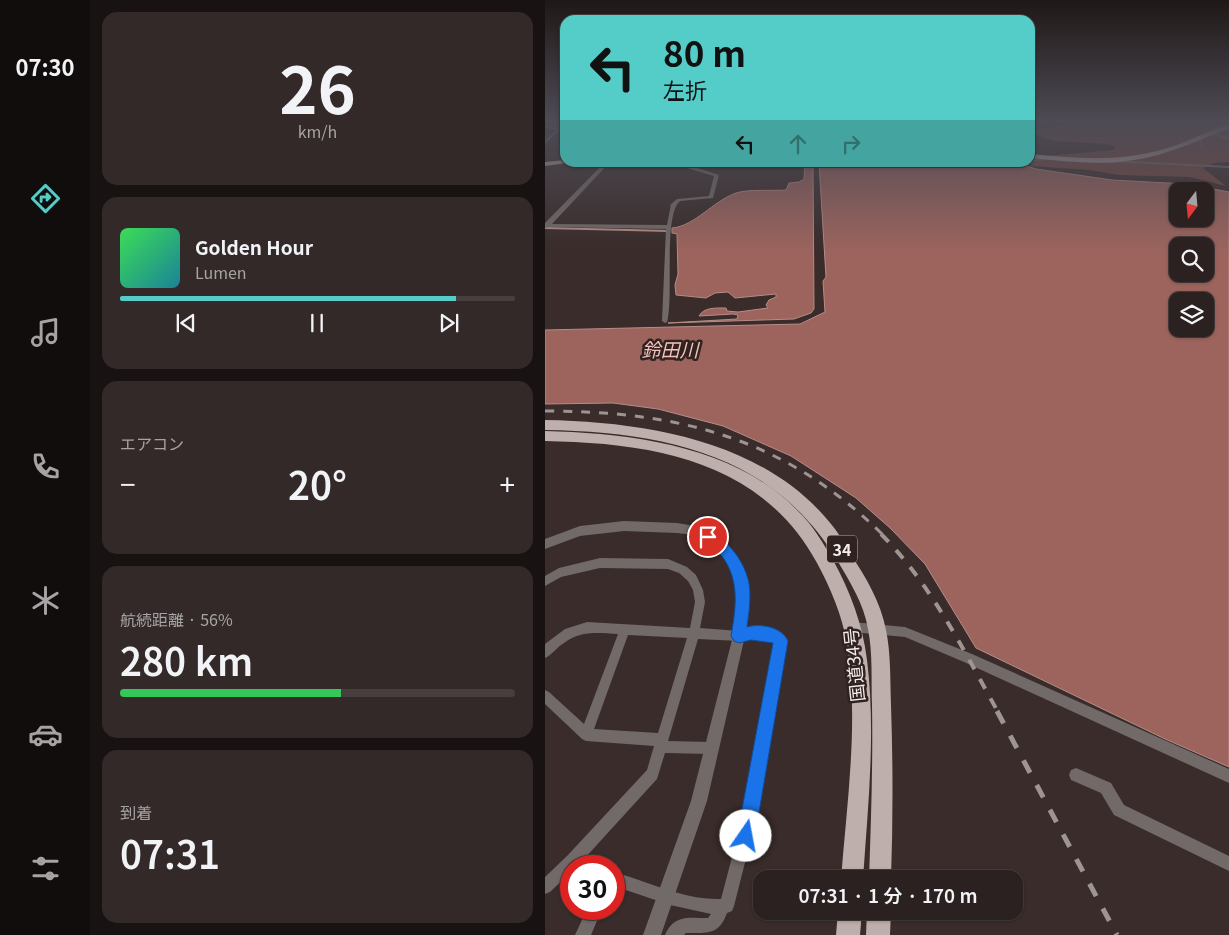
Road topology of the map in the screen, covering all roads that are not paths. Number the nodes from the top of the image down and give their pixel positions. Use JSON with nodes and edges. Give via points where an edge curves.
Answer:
{"nodes":[{"id":1,"x":1202,"y":166,"type":"edge"},
{"id":2,"x":603,"y":167,"type":"edge"},
{"id":3,"x":689,"y":167,"type":"edge"},
{"id":4,"x":1229,"y":167,"type":"edge"},
{"id":5,"x":546,"y":226,"type":"edge"},
{"id":6,"x":669,"y":230,"type":"junction"},
{"id":7,"x":665,"y":321,"type":"dead end"},
{"id":8,"x":545,"y":425,"type":"edge"},
{"id":9,"x":545,"y":436,"type":"edge"},
{"id":10,"x":545,"y":544,"type":"edge"},
{"id":11,"x":545,"y":581,"type":"edge"},
{"id":12,"x":852,"y":627,"type":"junction"},
{"id":13,"x":877,"y":628,"type":"junction"},
{"id":14,"x":625,"y":629,"type":"junction"},
{"id":15,"x":694,"y":633,"type":"junction"},
{"id":16,"x":739,"y":636,"type":"junction"},
{"id":17,"x":545,"y":652,"type":"edge"},
{"id":18,"x":545,"y":696,"type":"edge"},
{"id":19,"x":586,"y":734,"type":"junction"},
{"id":20,"x":661,"y":743,"type":"junction"},
{"id":21,"x":711,"y":748,"type":"junction"},
{"id":22,"x":1076,"y":775,"type":"dead end"},
{"id":23,"x":1229,"y":776,"type":"edge"},
{"id":24,"x":585,"y":855,"type":"edge"},
{"id":25,"x":1229,"y":864,"type":"edge"},
{"id":26,"x":853,"y":870,"type":"edge"},
{"id":27,"x":880,"y":870,"type":"edge"},
{"id":28,"x":560,"y":877,"type":"edge"},
{"id":29,"x":625,"y":883,"type":"edge"},
{"id":30,"x":545,"y":887,"type":"edge"},
{"id":31,"x":666,"y":896,"type":"junction"},
{"id":32,"x":721,"y":907,"type":"junction"},
{"id":33,"x":590,"y":920,"type":"edge"},
{"id":34,"x":849,"y":920,"type":"edge"},
{"id":35,"x":879,"y":920,"type":"edge"},
{"id":36,"x":583,"y":935,"type":"edge"},
{"id":37,"x":652,"y":935,"type":"edge"},
{"id":38,"x":673,"y":935,"type":"edge"},
{"id":39,"x":848,"y":935,"type":"edge"},
{"id":40,"x":878,"y":935,"type":"edge"}],
"edges":[{"from":1,"to":4,"type":"street"},
{"from":2,"to":5,"type":"street"},
{"from":3,"to":6,"type":"street","via":[[717,175],[713,194],[711,197],[675,202]]},
{"from":5,"to":6,"type":"street"},
{"from":6,"to":7,"type":"street"},
{"from":8,"to":13,"type":"highway","name":"国道34号","number":"34","via":[[615,428],[674,438],[722,454],[779,484],[806,506],[843,550]]},
{"from":9,"to":12,"type":"highway","name":"国道34号","number":"34","via":[[609,438],[655,446],[696,457],[755,486],[787,509],[812,540],[838,584]]},
{"from":10,"to":16,"type":"street","via":[[580,530],[624,526],[677,528],[708,537],[730,557],[741,579],[743,601]]},
{"from":11,"to":15,"type":"street","via":[[559,573],[600,563],[668,564],[683,570],[698,590],[700,602]]},
{"from":12,"to":13,"type":"street"},
{"from":12,"to":26,"type":"highway","name":"国道34号","number":"34","via":[[859,674],[861,755]]},
{"from":13,"to":23,"type":"street","via":[[905,632],[968,658]]},
{"from":13,"to":27,"type":"highway","name":"国道34号","number":"34","via":[[882,732]]},
{"from":14,"to":15,"type":"street"},
{"from":14,"to":17,"type":"street","via":[[587,627],[572,630]]},
{"from":14,"to":19,"type":"street"},
{"from":15,"to":16,"type":"street"},
{"from":15,"to":20,"type":"street"},
{"from":16,"to":21,"type":"street"},
{"from":16,"to":32,"type":"street","via":[[751,632],[776,636],[781,641],[748,828],[727,906]]},
{"from":18,"to":19,"type":"street"},
{"from":19,"to":20,"type":"street"},
{"from":20,"to":21,"type":"street"},
{"from":20,"to":24,"type":"street","via":[[652,774]]},
{"from":21,"to":31,"type":"street","via":[[699,801]]},
{"from":22,"to":25,"type":"street","via":[[1106,788],[1119,810]]},
{"from":28,"to":30,"type":"street"},
{"from":29,"to":31,"type":"street"},
{"from":31,"to":32,"type":"street"},
{"from":31,"to":37,"type":"street"},
{"from":32,"to":38,"type":"street","via":[[717,920],[711,926],[683,925]]},
{"from":33,"to":36,"type":"street"},
{"from":34,"to":39,"type":"highway"},
{"from":35,"to":40,"type":"highway"}]}
